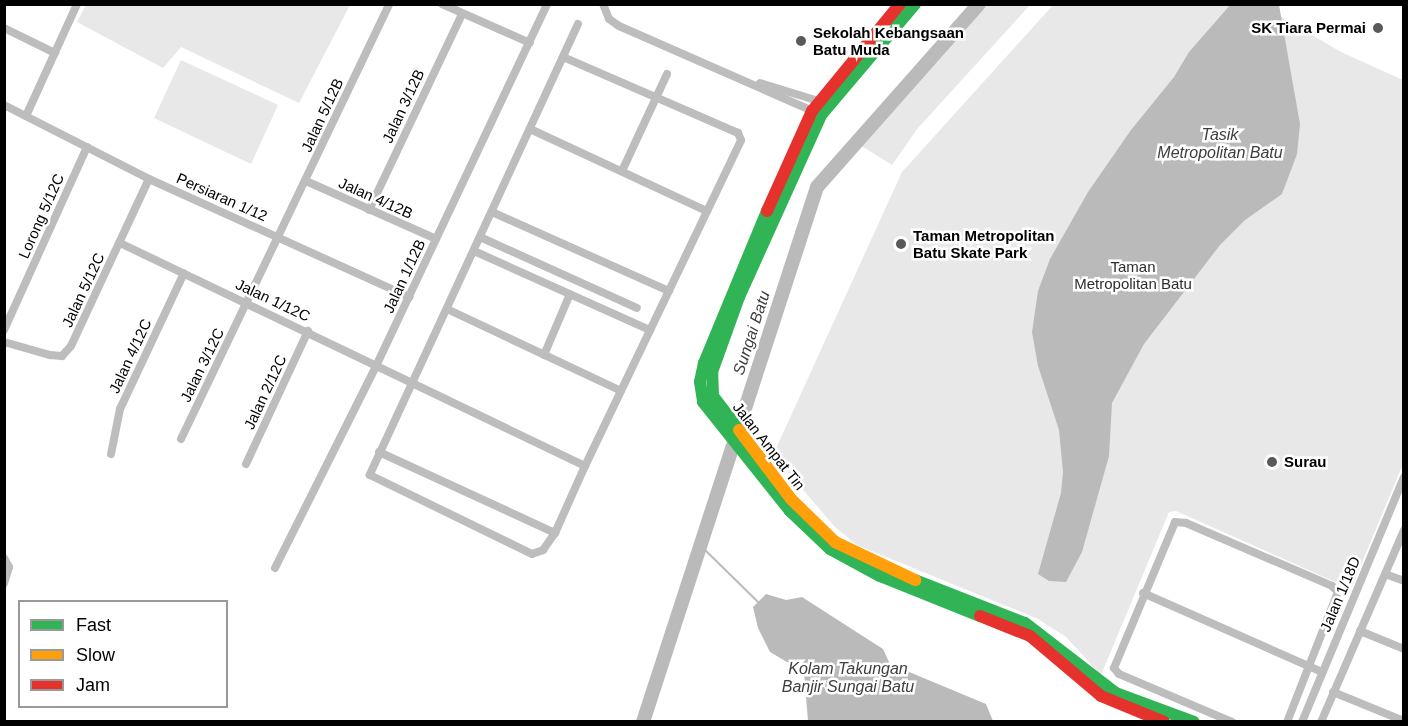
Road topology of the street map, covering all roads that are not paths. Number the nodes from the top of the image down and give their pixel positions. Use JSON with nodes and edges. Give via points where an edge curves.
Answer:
{"nodes":[{"id":1,"x":77,"y":4,"type":"edge"},
{"id":2,"x":389,"y":4,"type":"edge"},
{"id":3,"x":442,"y":4,"type":"edge"},
{"id":4,"x":547,"y":4,"type":"edge"},
{"id":5,"x":603,"y":4,"type":"edge"},
{"id":6,"x":908,"y":5,"type":"edge"},
{"id":7,"x":462,"y":14,"type":"junction"},
{"id":8,"x":578,"y":24,"type":"dead end"},
{"id":9,"x":4,"y":28,"type":"edge"},
{"id":10,"x":530,"y":43,"type":"junction"},
{"id":11,"x":55,"y":53,"type":"junction"},
{"id":12,"x":563,"y":57,"type":"junction"},
{"id":13,"x":667,"y":74,"type":"dead end"},
{"id":14,"x":656,"y":98,"type":"junction"},
{"id":15,"x":4,"y":105,"type":"edge"},
{"id":16,"x":820,"y":108,"type":"junction"},
{"id":17,"x":26,"y":116,"type":"junction"},
{"id":18,"x":530,"y":129,"type":"junction"},
{"id":19,"x":87,"y":147,"type":"junction"},
{"id":20,"x":622,"y":171,"type":"junction"},
{"id":21,"x":149,"y":179,"type":"junction"},
{"id":22,"x":306,"y":181,"type":"junction"},
{"id":23,"x":369,"y":210,"type":"junction"},
{"id":24,"x":707,"y":211,"type":"junction"},
{"id":25,"x":492,"y":212,"type":"junction"},
{"id":26,"x":280,"y":237,"type":"junction"},
{"id":27,"x":480,"y":237,"type":"junction"},
{"id":28,"x":436,"y":239,"type":"junction"},
{"id":29,"x":120,"y":243,"type":"junction"},
{"id":30,"x":474,"y":251,"type":"junction"},
{"id":31,"x":184,"y":273,"type":"junction"},
{"id":32,"x":563,"y":275,"type":"junction"},
{"id":33,"x":557,"y":288,"type":"junction"},
{"id":34,"x":669,"y":291,"type":"junction"},
{"id":35,"x":570,"y":294,"type":"junction"},
{"id":36,"x":409,"y":297,"type":"junction"},
{"id":37,"x":248,"y":303,"type":"junction"},
{"id":38,"x":637,"y":308,"type":"dead end"},
{"id":39,"x":447,"y":309,"type":"junction"},
{"id":40,"x":4,"y":330,"type":"edge"},
{"id":41,"x":650,"y":330,"type":"junction"},
{"id":42,"x":308,"y":331,"type":"junction"},
{"id":43,"x":4,"y":342,"type":"edge"},
{"id":44,"x":544,"y":355,"type":"junction"},
{"id":45,"x":377,"y":364,"type":"junction"},
{"id":46,"x":414,"y":382,"type":"junction"},
{"id":47,"x":621,"y":391,"type":"junction"},
{"id":48,"x":181,"y":439,"type":"dead end"},
{"id":49,"x":379,"y":452,"type":"junction"},
{"id":50,"x":111,"y":454,"type":"dead end"},
{"id":51,"x":246,"y":464,"type":"dead end"},
{"id":52,"x":585,"y":466,"type":"junction"},
{"id":53,"x":1404,"y":477,"type":"edge"},
{"id":54,"x":1404,"y":531,"type":"edge"},
{"id":55,"x":555,"y":533,"type":"junction"},
{"id":56,"x":4,"y":558,"type":"edge"},
{"id":57,"x":275,"y":568,"type":"dead end"},
{"id":58,"x":1385,"y":574,"type":"junction"},
{"id":59,"x":1404,"y":581,"type":"edge"},
{"id":60,"x":4,"y":583,"type":"edge"},
{"id":61,"x":1143,"y":594,"type":"junction"},
{"id":62,"x":1360,"y":631,"type":"junction"},
{"id":63,"x":1404,"y":649,"type":"edge"},
{"id":64,"x":1309,"y":664,"type":"junction"},
{"id":65,"x":1323,"y":670,"type":"junction"},
{"id":66,"x":1103,"y":691,"type":"junction"},
{"id":67,"x":1333,"y":692,"type":"junction"},
{"id":68,"x":1404,"y":721,"type":"edge"},
{"id":69,"x":1164,"y":722,"type":"edge"},
{"id":70,"x":1194,"y":722,"type":"edge"},
{"id":71,"x":1232,"y":722,"type":"edge"},
{"id":72,"x":1287,"y":722,"type":"edge"},
{"id":73,"x":1302,"y":722,"type":"edge"},
{"id":74,"x":1321,"y":722,"type":"edge"}],
"edges":[{"from":1,"to":11,"type":"street"},
{"from":2,"to":22,"type":"street","name":"Jalan 5/12B"},
{"from":3,"to":7,"type":"street"},
{"from":4,"to":10,"type":"street","name":"Jalan 1/12B"},
{"from":5,"to":16,"type":"street","via":[[609,19],[620,26]]},
{"from":6,"to":16,"type":"street","name":"Jalan Ampat Tin"},
{"from":7,"to":10,"type":"street"},
{"from":7,"to":23,"type":"street","name":"Jalan 3/12B"},
{"from":8,"to":12,"type":"street"},
{"from":9,"to":11,"type":"street"},
{"from":10,"to":28,"type":"street","name":"Jalan 1/12B"},
{"from":11,"to":17,"type":"street"},
{"from":12,"to":14,"type":"street"},
{"from":12,"to":18,"type":"street"},
{"from":13,"to":14,"type":"street"},
{"from":14,"to":20,"type":"street"},
{"from":14,"to":24,"type":"street","via":[[740,136]]},
{"from":15,"to":17,"type":"street","name":"Persiaran 1/12"},
{"from":16,"to":66,"type":"street","name":"Jalan Ampat Tin","via":[[756,252],[712,372],[713,396],[723,419],[818,534],[869,562],[1025,623],[1055,642]]},
{"from":17,"to":19,"type":"street","name":"Persiaran 1/12"},
{"from":18,"to":20,"type":"street"},
{"from":18,"to":25,"type":"street"},
{"from":19,"to":21,"type":"street","name":"Persiaran 1/12"},
{"from":19,"to":40,"type":"street","name":"Lorong 5/12C"},
{"from":20,"to":24,"type":"street"},
{"from":21,"to":26,"type":"street","name":"Persiaran 1/12"},
{"from":21,"to":29,"type":"street","name":"Jalan 5/12C"},
{"from":22,"to":23,"type":"street","name":"Jalan 4/12B"},
{"from":22,"to":26,"type":"street","name":"Jalan 5/12B"},
{"from":23,"to":28,"type":"street","name":"Jalan 4/12B"},
{"from":24,"to":34,"type":"street"},
{"from":25,"to":27,"type":"street"},
{"from":25,"to":34,"type":"street"},
{"from":26,"to":36,"type":"street","name":"Persiaran 1/12"},
{"from":26,"to":37,"type":"street","name":"Jalan 3/12C"},
{"from":27,"to":30,"type":"street"},
{"from":27,"to":32,"type":"street"},
{"from":28,"to":36,"type":"street","name":"Jalan 1/12B"},
{"from":29,"to":31,"type":"street","name":"Jalan 1/12C"},
{"from":29,"to":43,"type":"street","name":"Jalan 5/12C","via":[[71,346],[62,356]]},
{"from":30,"to":33,"type":"street"},
{"from":30,"to":39,"type":"street"},
{"from":31,"to":37,"type":"street","name":"Jalan 1/12C"},
{"from":31,"to":50,"type":"street","name":"Jalan 4/12C","via":[[120,409]]},
{"from":32,"to":33,"type":"street"},
{"from":32,"to":38,"type":"street"},
{"from":33,"to":35,"type":"street"},
{"from":34,"to":41,"type":"street"},
{"from":35,"to":41,"type":"street"},
{"from":35,"to":44,"type":"street"},
{"from":36,"to":45,"type":"street","name":"Jalan 1/12B"},
{"from":37,"to":42,"type":"street","name":"Jalan 1/12C"},
{"from":37,"to":48,"type":"street","name":"Jalan 3/12C"},
{"from":39,"to":44,"type":"street"},
{"from":39,"to":46,"type":"street"},
{"from":41,"to":47,"type":"street"},
{"from":42,"to":45,"type":"street","name":"Jalan 1/12C"},
{"from":42,"to":51,"type":"street","name":"Jalan 2/12C"},
{"from":44,"to":47,"type":"street"},
{"from":45,"to":46,"type":"street","name":"Jalan 1/12C"},
{"from":45,"to":57,"type":"street","name":"Jalan 1/12B"},
{"from":46,"to":49,"type":"street"},
{"from":46,"to":52,"type":"street","name":"Jalan 1/12C"},
{"from":47,"to":52,"type":"street"},
{"from":49,"to":55,"type":"street"},
{"from":49,"to":55,"type":"street","via":[[370,475],[383,485],[532,554],[543,550]]},
{"from":52,"to":55,"type":"street"},
{"from":53,"to":65,"type":"street","name":"Jalan 1/18D"},
{"from":54,"to":58,"type":"street"},
{"from":56,"to":60,"type":"street","via":[[9,567]]},
{"from":58,"to":59,"type":"street"},
{"from":58,"to":62,"type":"street"},
{"from":61,"to":64,"type":"street"},
{"from":61,"to":64,"type":"street","via":[[1174,522],[1186,523],[1338,592]]},
{"from":61,"to":71,"type":"street","via":[[1114,668],[1119,674]]},
{"from":62,"to":63,"type":"street"},
{"from":62,"to":67,"type":"street"},
{"from":64,"to":65,"type":"street"},
{"from":64,"to":72,"type":"street"},
{"from":65,"to":73,"type":"street","name":"Jalan 1/18D"},
{"from":66,"to":69,"type":"street","name":"Jalan Ampat Tin"},
{"from":66,"to":70,"type":"street","name":"Jalan Ampat Tin"},
{"from":67,"to":68,"type":"street"},
{"from":67,"to":74,"type":"street"}]}
